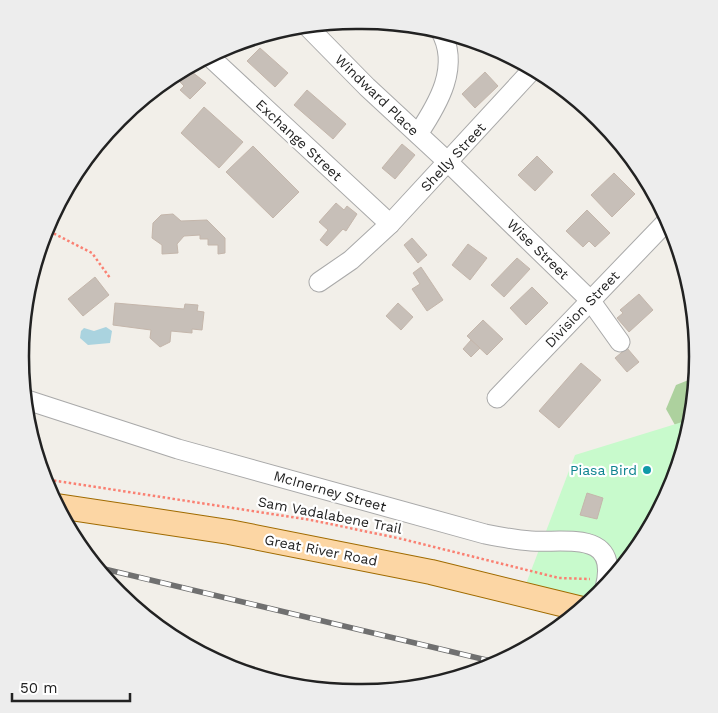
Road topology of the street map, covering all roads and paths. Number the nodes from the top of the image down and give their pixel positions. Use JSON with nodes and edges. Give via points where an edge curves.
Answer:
{"nodes":[{"id":1,"x":313,"y":32,"type":"edge"},
{"id":2,"x":443,"y":39,"type":"edge"},
{"id":3,"x":215,"y":62,"type":"edge"},
{"id":4,"x":527,"y":74,"type":"edge"},
{"id":5,"x":418,"y":134,"type":"junction"},
{"id":6,"x":449,"y":163,"type":"junction"},
{"id":7,"x":390,"y":224,"type":"junction"},
{"id":8,"x":662,"y":226,"type":"edge"},
{"id":9,"x":53,"y":233,"type":"edge"},
{"id":10,"x":110,"y":278,"type":"dead end"},
{"id":11,"x":319,"y":282,"type":"dead end"},
{"id":12,"x":590,"y":300,"type":"junction"},
{"id":13,"x":620,"y":342,"type":"dead end"},
{"id":14,"x":497,"y":398,"type":"dead end"},
{"id":15,"x":32,"y":402,"type":"edge"},
{"id":16,"x":53,"y":480,"type":"edge"},
{"id":17,"x":66,"y":507,"type":"edge"},
{"id":18,"x":609,"y":572,"type":"edge"},
{"id":19,"x":598,"y":583,"type":"edge"},
{"id":20,"x":574,"y":606,"type":"edge"}],
"edges":[{"from":1,"to":5,"type":"street","name":"Windward Place"},
{"from":2,"to":5,"type":"street","via":[[448,53],[446,85]]},
{"from":3,"to":7,"type":"street","name":"Exchange Street"},
{"from":4,"to":6,"type":"street","name":"Shelly Street"},
{"from":5,"to":6,"type":"street","name":"Windward Place"},
{"from":6,"to":7,"type":"street","name":"Shelly Street"},
{"from":6,"to":12,"type":"street","name":"Wise Street"},
{"from":7,"to":11,"type":"street","name":"Shelly Street","via":[[351,260]]},
{"from":8,"to":12,"type":"street","name":"Division Street"},
{"from":9,"to":10,"type":"path","via":[[92,253]]},
{"from":12,"to":13,"type":"street","name":"Wise Street"},
{"from":12,"to":14,"type":"street","name":"Division Street"},
{"from":15,"to":18,"type":"street","name":"McInerney Street","via":[[178,449],[485,534],[532,541],[589,542],[602,550]]},
{"from":16,"to":19,"type":"path","name":"Sam Vadalabene Trail","via":[[311,520],[559,578],[581,578]]},
{"from":17,"to":20,"type":"main road","name":"Great River Road","via":[[229,532],[432,572]]}]}
